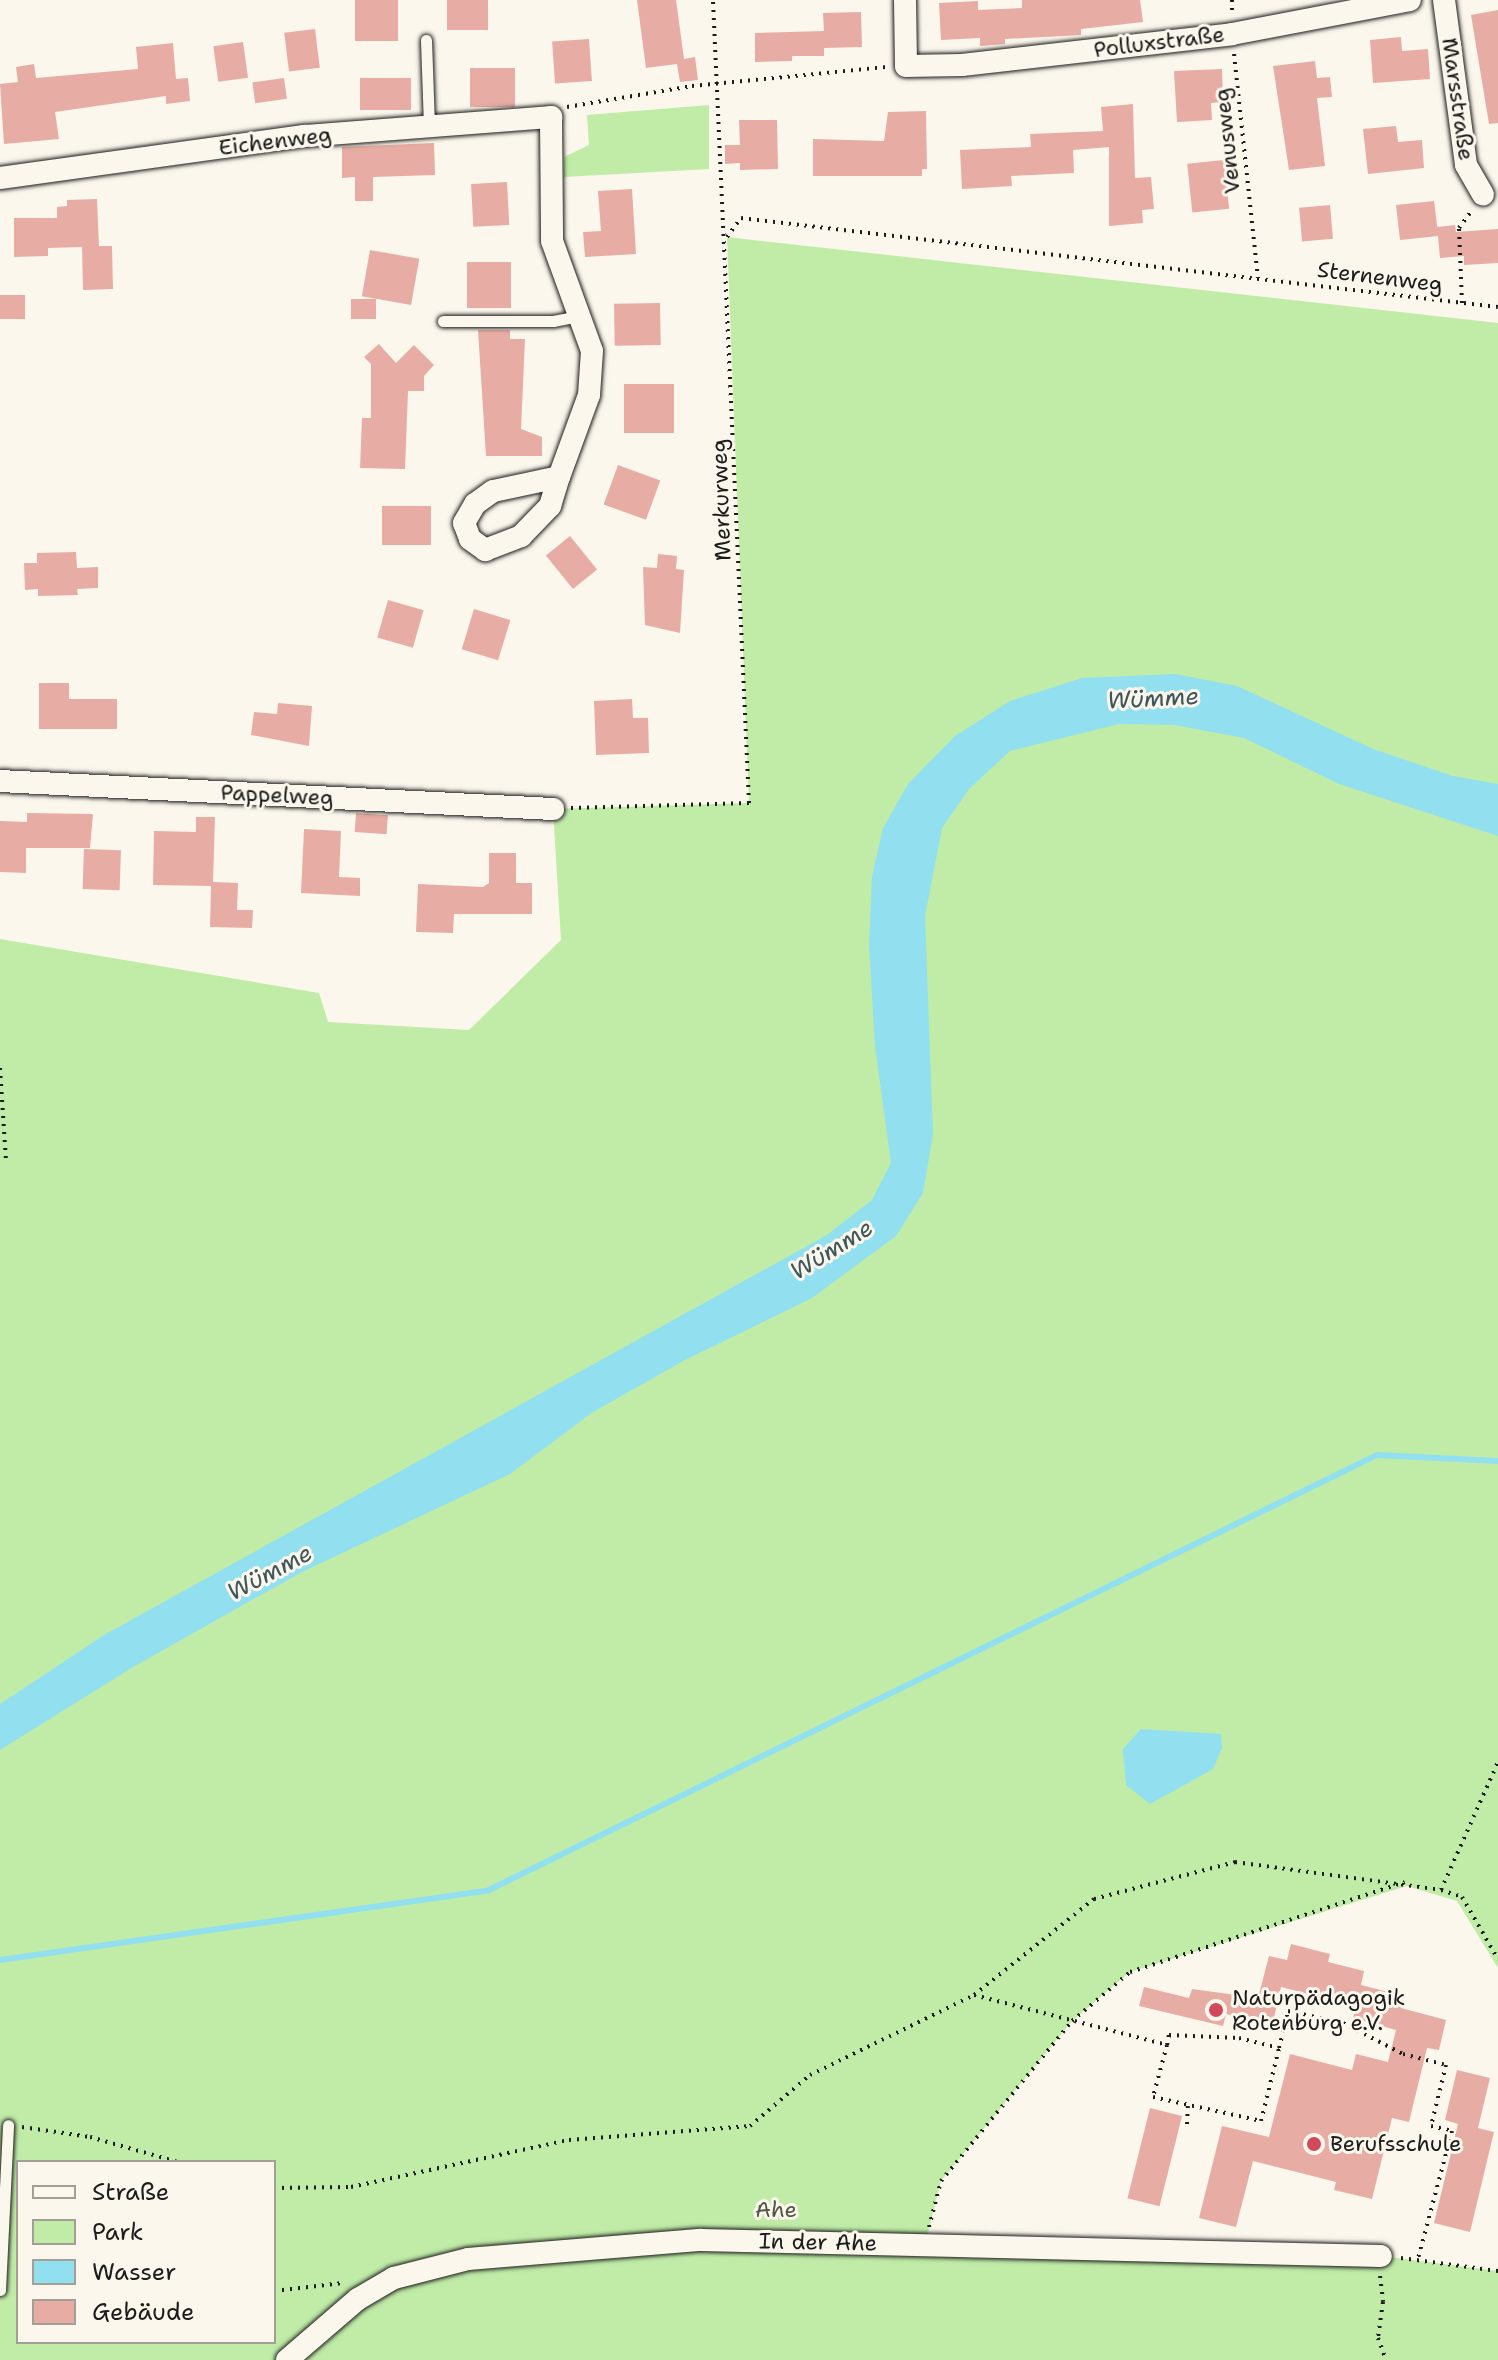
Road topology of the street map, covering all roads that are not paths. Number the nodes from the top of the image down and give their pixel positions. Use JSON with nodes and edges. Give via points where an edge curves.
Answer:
{"nodes":[{"id":1,"x":905,"y":0,"type":"edge"},
{"id":2,"x":1410,"y":0,"type":"edge"},
{"id":3,"x":1444,"y":0,"type":"edge"},
{"id":4,"x":426,"y":40,"type":"dead end"},
{"id":5,"x":429,"y":126,"type":"junction"},
{"id":6,"x":0,"y":178,"type":"edge"},
{"id":7,"x":1483,"y":194,"type":"road end"},
{"id":8,"x":579,"y":316,"type":"junction"},
{"id":9,"x":443,"y":321,"type":"dead end"},
{"id":10,"x":559,"y":477,"type":"dead end"},
{"id":11,"x":0,"y":781,"type":"edge"},
{"id":12,"x":553,"y":809,"type":"road end"},
{"id":13,"x":8,"y":2125,"type":"road end"},
{"id":14,"x":1381,"y":2256,"type":"road end"},
{"id":15,"x":0,"y":2290,"type":"edge"},
{"id":16,"x":287,"y":2360,"type":"edge"}],
"edges":[{"from":1,"to":2,"type":"street","name":"Polluxstraße","via":[[906,66],[962,65],[1232,34]]},
{"from":3,"to":7,"type":"street","name":"Marsstraße","via":[[1466,165]]},
{"from":4,"to":5,"type":"lane"},
{"from":5,"to":6,"type":"street","name":"Eichenweg","via":[[304,136]]},
{"from":5,"to":8,"type":"street","name":"Eichenweg","via":[[551,117],[552,241]]},
{"from":8,"to":9,"type":"lane","via":[[553,321]]},
{"from":8,"to":10,"type":"street","via":[[592,351],[589,395]]},
{"from":11,"to":12,"type":"street","name":"Pappelweg"},
{"from":13,"to":15,"type":"lane"},
{"from":14,"to":16,"type":"street","name":"In der Ahe","via":[[701,2240],[468,2259],[394,2278],[358,2299]]}]}
